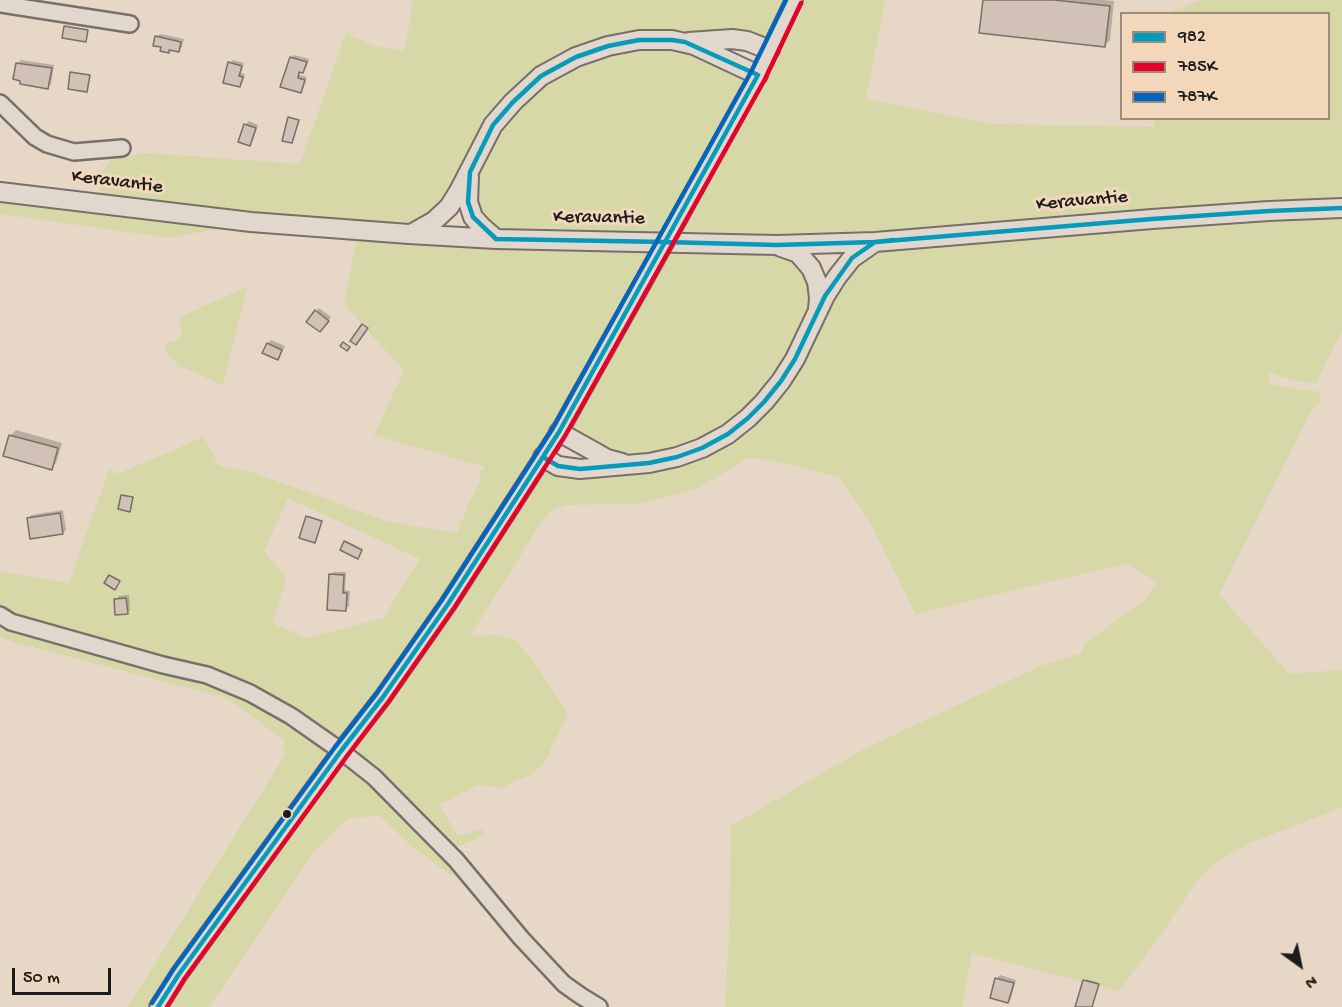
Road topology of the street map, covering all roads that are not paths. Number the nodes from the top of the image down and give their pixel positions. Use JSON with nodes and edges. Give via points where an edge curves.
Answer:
{"nodes":[{"id":1,"x":794,"y":0,"type":"edge"},
{"id":2,"x":0,"y":4,"type":"edge"},
{"id":3,"x":130,"y":24,"type":"dead end"},
{"id":4,"x":685,"y":42,"type":"junction"},
{"id":5,"x":770,"y":50,"type":"junction"},
{"id":6,"x":758,"y":75,"type":"junction"},
{"id":7,"x":0,"y":103,"type":"edge"},
{"id":8,"x":122,"y":148,"type":"dead end"},
{"id":9,"x":470,"y":172,"type":"junction"},
{"id":10,"x":0,"y":192,"type":"edge"},
{"id":11,"x":1342,"y":208,"type":"edge"},
{"id":12,"x":409,"y":234,"type":"junction"},
{"id":13,"x":496,"y":239,"type":"junction"},
{"id":14,"x":874,"y":242,"type":"junction"},
{"id":15,"x":777,"y":245,"type":"junction"},
{"id":16,"x":817,"y":313,"type":"junction"},
{"id":17,"x":560,"y":432,"type":"junction"},
{"id":18,"x":543,"y":457,"type":"junction"},
{"id":19,"x":629,"y":466,"type":"junction"},
{"id":20,"x":0,"y":615,"type":"edge"},
{"id":21,"x":341,"y":751,"type":"junction"},
{"id":22,"x":158,"y":1007,"type":"edge"},
{"id":23,"x":599,"y":1007,"type":"edge"}],
"edges":[{"from":1,"to":5,"type":"street"},
{"from":2,"to":3,"type":"street"},
{"from":4,"to":5,"type":"main road","via":[[732,39]]},
{"from":4,"to":6,"type":"main road"},
{"from":4,"to":9,"type":"main road","via":[[639,40],[608,46],[576,57],[541,76],[494,125]]},
{"from":5,"to":6,"type":"street"},
{"from":6,"to":17,"type":"street","bridge":true},
{"from":7,"to":8,"type":"street","via":[[47,144],[75,152]]},
{"from":9,"to":12,"type":"main road","via":[[448,207],[434,221]]},
{"from":9,"to":13,"type":"main road","via":[[468,202],[474,217]]},
{"from":10,"to":12,"type":"main road","name":"Keravantie","via":[[251,222]]},
{"from":11,"to":14,"type":"main road","name":"Keravantie"},
{"from":12,"to":13,"type":"main road","name":"Keravantie"},
{"from":13,"to":15,"type":"main road","name":"Keravantie"},
{"from":14,"to":15,"type":"main road","name":"Keravantie"},
{"from":14,"to":16,"type":"main road","via":[[852,258]]},
{"from":15,"to":16,"type":"main road","via":[[798,253],[811,268],[817,282]]},
{"from":16,"to":19,"type":"main road","via":[[795,359],[748,418],[702,448]]},
{"from":17,"to":18,"type":"street"},
{"from":17,"to":19,"type":"main road","via":[[608,459]]},
{"from":18,"to":19,"type":"main road","via":[[569,468]]},
{"from":18,"to":21,"type":"street","via":[[448,604]]},
{"from":20,"to":21,"type":"street","via":[[10,622],[207,675],[291,716]]},
{"from":21,"to":22,"type":"street"},
{"from":21,"to":23,"type":"street","via":[[374,777],[456,860],[564,984]]}]}
